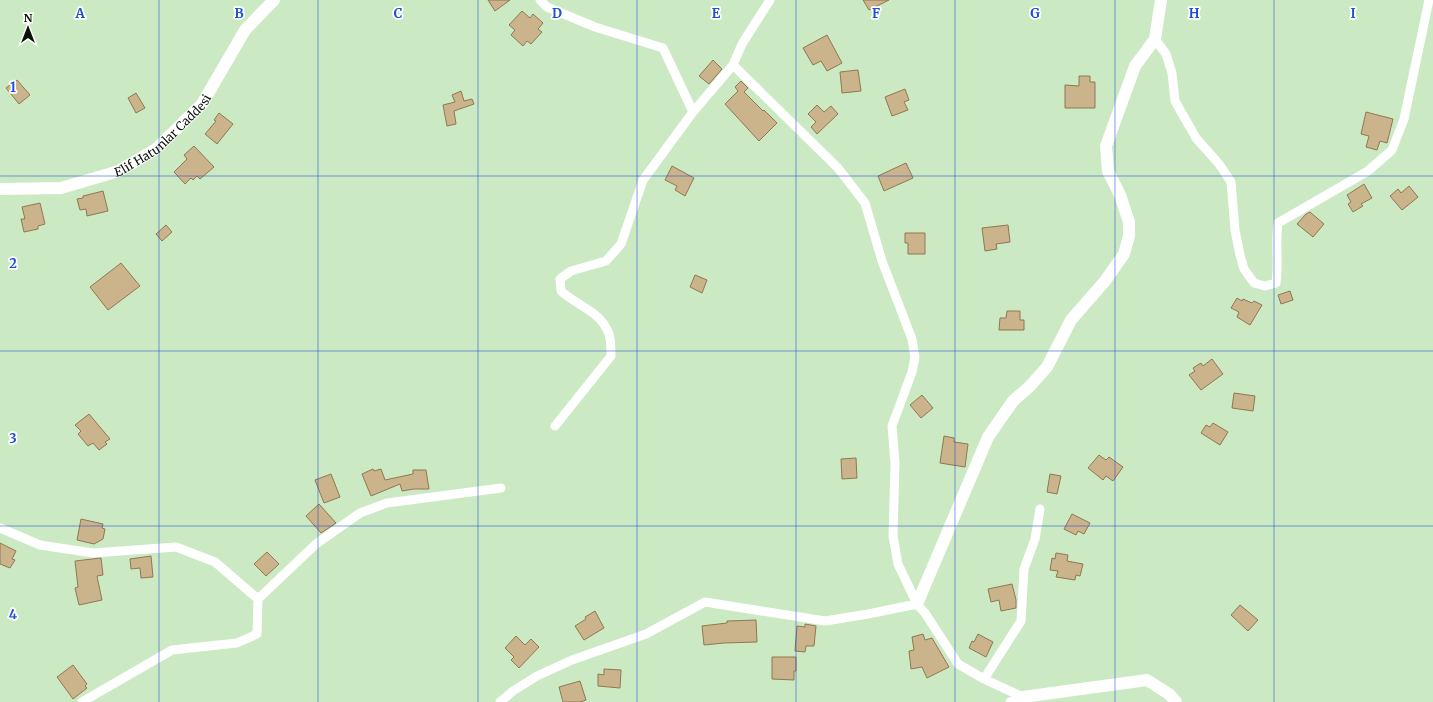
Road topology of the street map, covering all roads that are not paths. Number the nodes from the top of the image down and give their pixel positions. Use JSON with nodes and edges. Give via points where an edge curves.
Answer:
{"nodes":[{"id":1,"x":274,"y":0,"type":"edge"},
{"id":2,"x":540,"y":0,"type":"edge"},
{"id":3,"x":770,"y":0,"type":"edge"},
{"id":4,"x":1161,"y":0,"type":"edge"},
{"id":5,"x":1429,"y":0,"type":"edge"},
{"id":6,"x":1155,"y":39,"type":"junction"},
{"id":7,"x":733,"y":65,"type":"junction"},
{"id":8,"x":693,"y":112,"type":"junction"},
{"id":9,"x":0,"y":189,"type":"edge"},
{"id":10,"x":555,"y":426,"type":"dead end"},
{"id":11,"x":501,"y":488,"type":"dead end"},
{"id":12,"x":1040,"y":509,"type":"dead end"},
{"id":13,"x":0,"y":528,"type":"edge"},
{"id":14,"x":258,"y":599,"type":"junction"},
{"id":15,"x":917,"y":604,"type":"junction"},
{"id":16,"x":984,"y":679,"type":"junction"},
{"id":17,"x":1023,"y":696,"type":"junction"},
{"id":18,"x":82,"y":702,"type":"edge"},
{"id":19,"x":500,"y":702,"type":"edge"},
{"id":20,"x":1010,"y":702,"type":"edge"},
{"id":21,"x":1176,"y":702,"type":"edge"}],
"edges":[{"from":1,"to":9,"type":"street","name":"Elif Hatunlar Caddesi","via":[[245,30],[202,104],[156,149],[119,171],[61,188]]},
{"from":2,"to":8,"type":"street","via":[[547,7],[595,27],[663,48]]},
{"from":3,"to":7,"type":"street","via":[[742,44]]},
{"from":4,"to":6,"type":"street"},
{"from":5,"to":6,"type":"street","via":[[1404,119],[1392,150],[1368,171],[1278,223],[1276,282],[1265,286],[1254,283],[1244,269],[1235,230],[1231,182],[1196,138],[1175,101],[1172,73],[1166,54]]},
{"from":6,"to":15,"type":"street","via":[[1135,66],[1106,146],[1108,171],[1129,222],[1129,236],[1124,254],[1105,281],[1071,320],[1046,367],[1013,401],[988,437]]},
{"from":7,"to":8,"type":"street"},
{"from":7,"to":15,"type":"street","via":[[838,168],[865,203],[882,262],[912,339],[915,357],[912,372],[892,426],[896,463],[893,536],[898,564]]},
{"from":8,"to":10,"type":"street","via":[[642,180],[622,244],[606,261],[572,271],[560,279],[561,291],[589,309],[600,320],[609,334],[611,356]]},
{"from":11,"to":14,"type":"street","via":[[387,503],[360,513],[316,544]]},
{"from":12,"to":16,"type":"street","via":[[1035,539],[1024,569],[1021,621]]},
{"from":13,"to":14,"type":"street","via":[[40,545],[93,553],[176,547],[215,562]]},
{"from":14,"to":18,"type":"street","via":[[257,634],[237,643],[172,650]]},
{"from":15,"to":16,"type":"street","via":[[958,664]]},
{"from":15,"to":19,"type":"street","via":[[825,621],[705,602],[646,634],[572,660],[537,676]]},
{"from":16,"to":17,"type":"street"},
{"from":17,"to":20,"type":"street"},
{"from":17,"to":21,"type":"street","via":[[1147,680],[1169,694]]}]}
